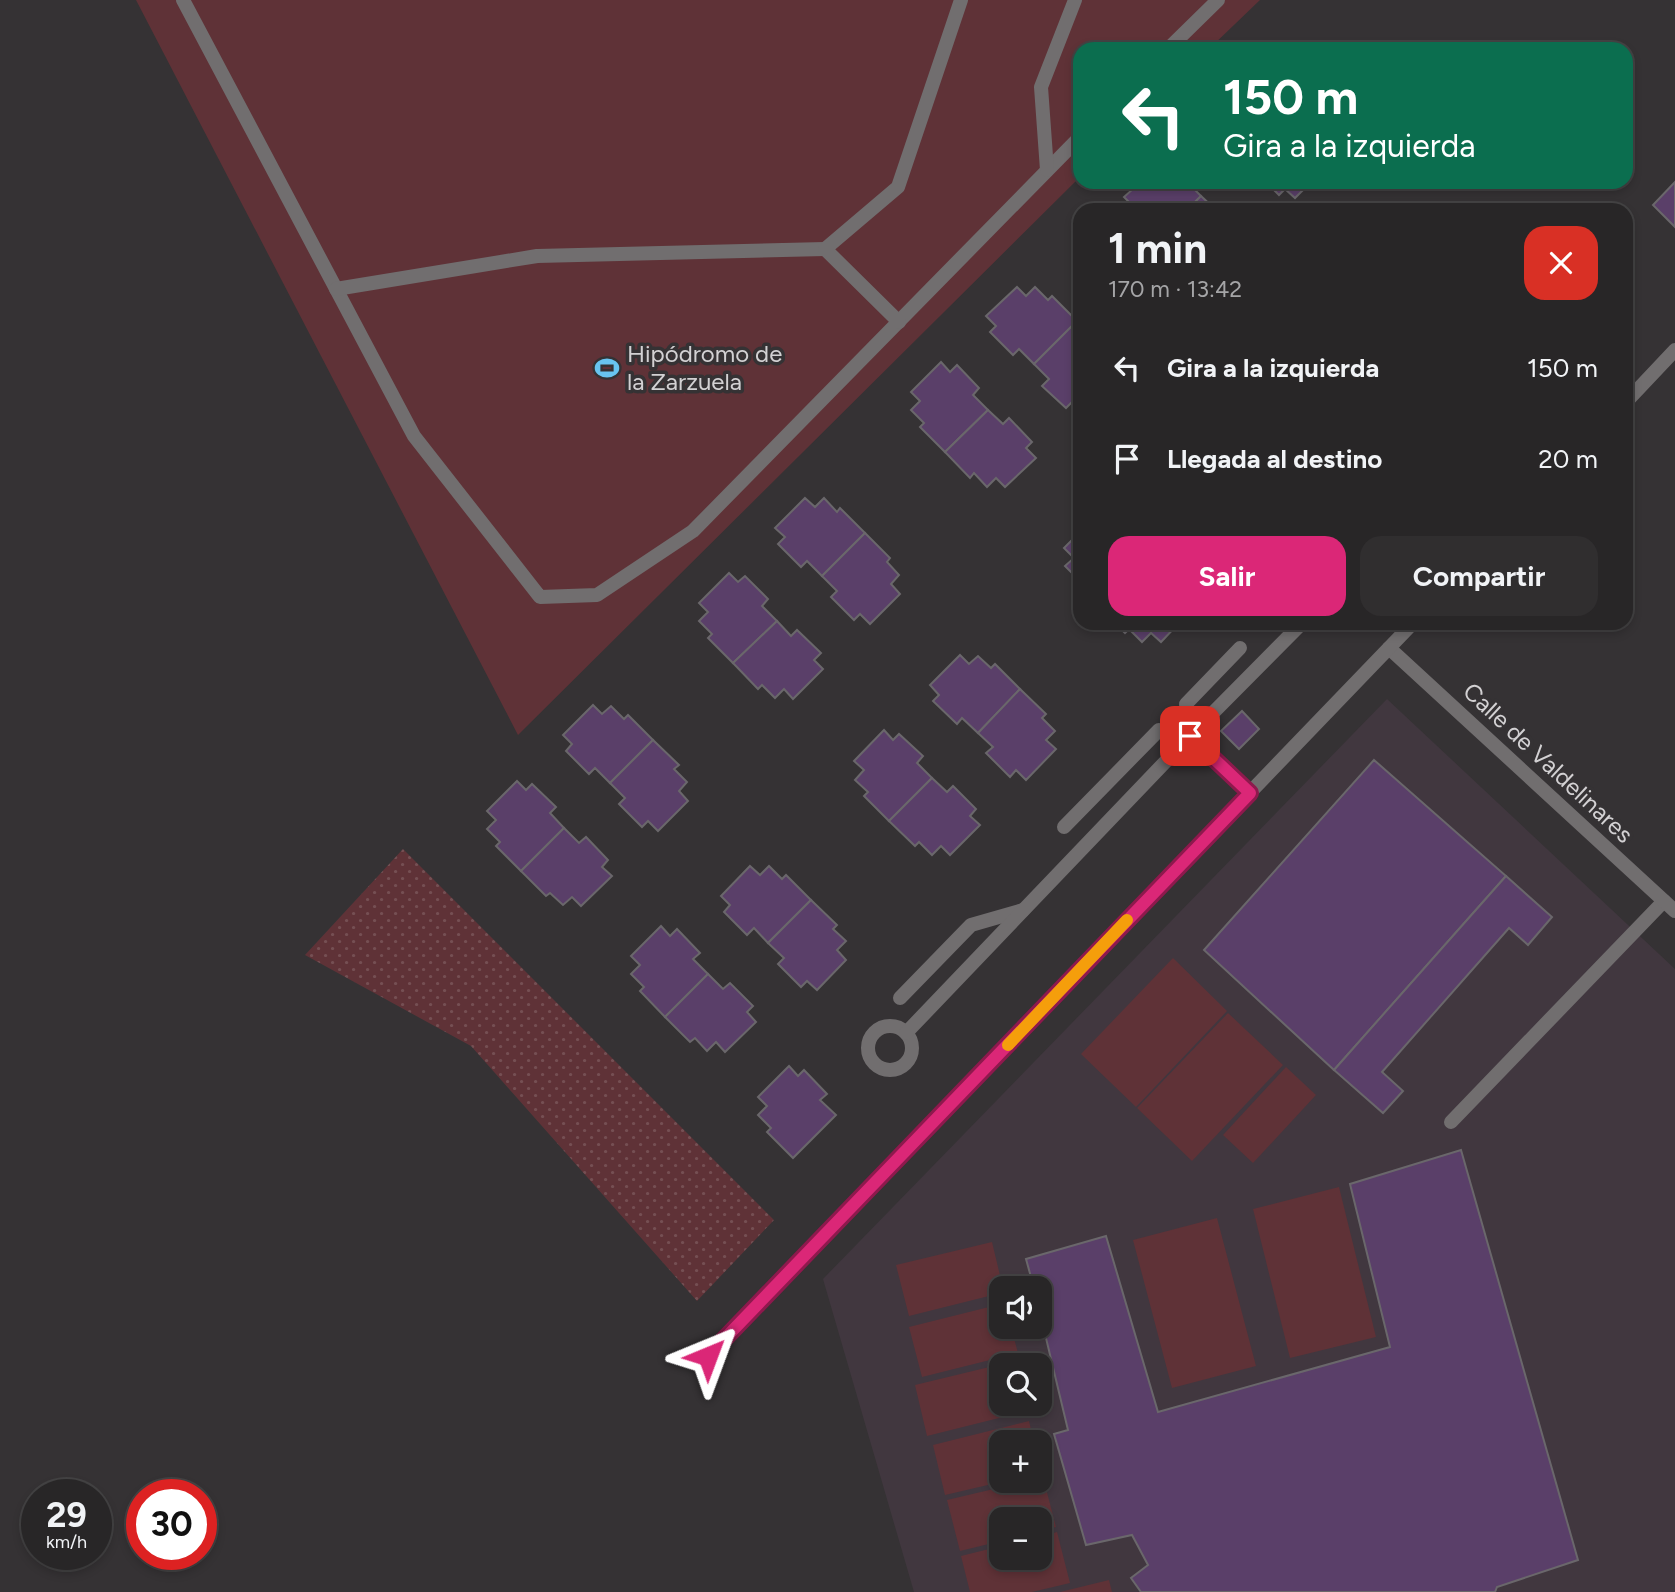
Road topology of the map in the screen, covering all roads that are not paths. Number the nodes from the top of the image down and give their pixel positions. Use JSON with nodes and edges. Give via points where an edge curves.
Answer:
{"nodes":[{"id":1,"x":183,"y":0,"type":"edge"},
{"id":2,"x":961,"y":0,"type":"edge"},
{"id":3,"x":1076,"y":0,"type":"edge"},
{"id":4,"x":1218,"y":0,"type":"edge"},
{"id":5,"x":1175,"y":42,"type":"edge"},
{"id":6,"x":1073,"y":144,"type":"edge"},
{"id":7,"x":1047,"y":170,"type":"junction"},
{"id":8,"x":825,"y":249,"type":"junction"},
{"id":9,"x":336,"y":289,"type":"junction"},
{"id":10,"x":899,"y":321,"type":"junction"},
{"id":11,"x":1675,"y":350,"type":"edge"},
{"id":12,"x":1633,"y":395,"type":"edge"},
{"id":13,"x":1295,"y":630,"type":"edge"},
{"id":14,"x":1406,"y":630,"type":"edge"},
{"id":15,"x":1240,"y":648,"type":"dead end"},
{"id":16,"x":1389,"y":648,"type":"junction"},
{"id":17,"x":1190,"y":736,"type":"junction"},
{"id":18,"x":1250,"y":793,"type":"junction"},
{"id":19,"x":1064,"y":827,"type":"dead end"},
{"id":20,"x":1664,"y":901,"type":"junction"},
{"id":21,"x":1024,"y":909,"type":"junction"},
{"id":22,"x":1675,"y":911,"type":"edge"},
{"id":23,"x":900,"y":998,"type":"dead end"},
{"id":24,"x":906,"y":1032,"type":"dead end"},
{"id":25,"x":1451,"y":1122,"type":"dead end"},
{"id":26,"x":708,"y":1356,"type":"dead end"}],
"edges":[{"from":1,"to":9,"type":"street"},
{"from":2,"to":8,"type":"street","via":[[898,187]]},
{"from":3,"to":7,"type":"street","via":[[1041,87]]},
{"from":4,"to":5,"type":"street"},
{"from":6,"to":7,"type":"street"},
{"from":7,"to":10,"type":"street"},
{"from":8,"to":9,"type":"street","via":[[537,256]]},
{"from":8,"to":10,"type":"street"},
{"from":9,"to":10,"type":"street","via":[[414,436],[540,597],[597,596],[693,531]]},
{"from":11,"to":12,"type":"street"},
{"from":13,"to":17,"type":"street"},
{"from":14,"to":16,"type":"street"},
{"from":15,"to":17,"type":"street","via":[[1186,704]]},
{"from":16,"to":18,"type":"street"},
{"from":16,"to":20,"type":"street","name":"Calle de Valdelinares"},
{"from":17,"to":18,"type":"street"},
{"from":17,"to":19,"type":"street","via":[[1159,730]]},
{"from":17,"to":21,"type":"street"},
{"from":18,"to":26,"type":"street"},
{"from":20,"to":22,"type":"street","name":"Calle de Valdelinares"},
{"from":20,"to":25,"type":"street"},
{"from":21,"to":23,"type":"street","via":[[971,925]]},
{"from":21,"to":24,"type":"street"}]}
